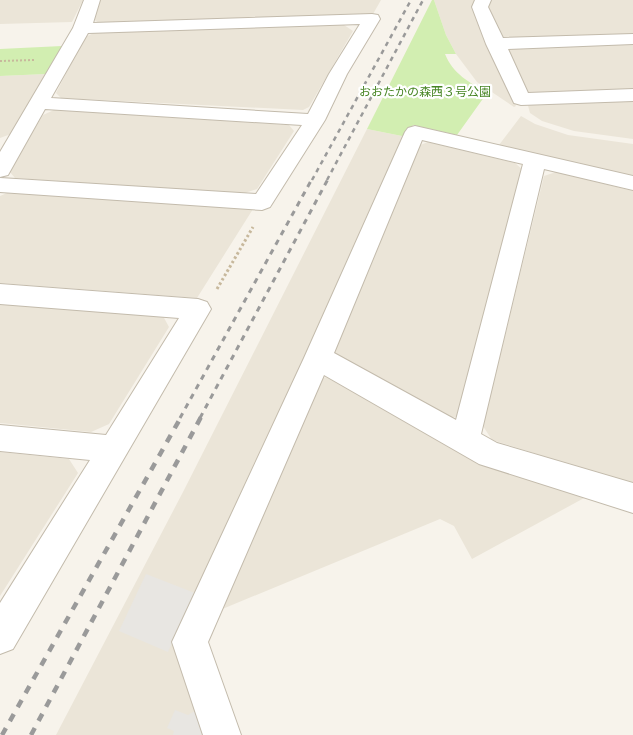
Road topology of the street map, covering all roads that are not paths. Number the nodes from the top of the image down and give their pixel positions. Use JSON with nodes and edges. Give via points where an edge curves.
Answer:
{"nodes":[{"id":1,"x":92,"y":0,"type":"edge"},
{"id":2,"x":483,"y":0,"type":"edge"},
{"id":3,"x":82,"y":28,"type":"junction"},
{"id":4,"x":633,"y":39,"type":"edge"},
{"id":5,"x":495,"y":44,"type":"junction"},
{"id":6,"x":633,"y":95,"type":"edge"},
{"id":7,"x":39,"y":103,"type":"junction"},
{"id":8,"x":315,"y":120,"type":"junction"},
{"id":9,"x":7,"y":147,"type":"edge"},
{"id":10,"x":535,"y":160,"type":"junction"},
{"id":11,"x":0,"y":170,"type":"edge"},
{"id":12,"x":633,"y":182,"type":"edge"},
{"id":13,"x":0,"y":185,"type":"edge"},
{"id":14,"x":0,"y":294,"type":"edge"},
{"id":15,"x":318,"y":358,"type":"junction"},
{"id":16,"x":0,"y":438,"type":"edge"},
{"id":17,"x":465,"y":440,"type":"junction"},
{"id":18,"x":114,"y":449,"type":"junction"},
{"id":19,"x":633,"y":498,"type":"edge"},
{"id":20,"x":0,"y":636,"type":"edge"},
{"id":21,"x":222,"y":735,"type":"edge"}],
"edges":[{"from":1,"to":3,"type":"street"},
{"from":2,"to":5,"type":"street","via":[[480,7]]},
{"from":3,"to":7,"type":"street"},
{"from":3,"to":8,"type":"street","via":[[372,19],[338,74]]},
{"from":4,"to":5,"type":"street"},
{"from":5,"to":6,"type":"street","via":[[521,99]]},
{"from":7,"to":8,"type":"street"},
{"from":7,"to":9,"type":"street"},
{"from":8,"to":13,"type":"street","via":[[262,202]]},
{"from":9,"to":11,"type":"street"},
{"from":10,"to":12,"type":"street"},
{"from":10,"to":15,"type":"street","via":[[415,132]]},
{"from":10,"to":17,"type":"street"},
{"from":14,"to":18,"type":"street","via":[[198,309]]},
{"from":15,"to":17,"type":"street"},
{"from":15,"to":21,"type":"street","via":[[190,642]]},
{"from":16,"to":18,"type":"street"},
{"from":17,"to":19,"type":"street","via":[[490,454]]},
{"from":18,"to":20,"type":"street"}]}
